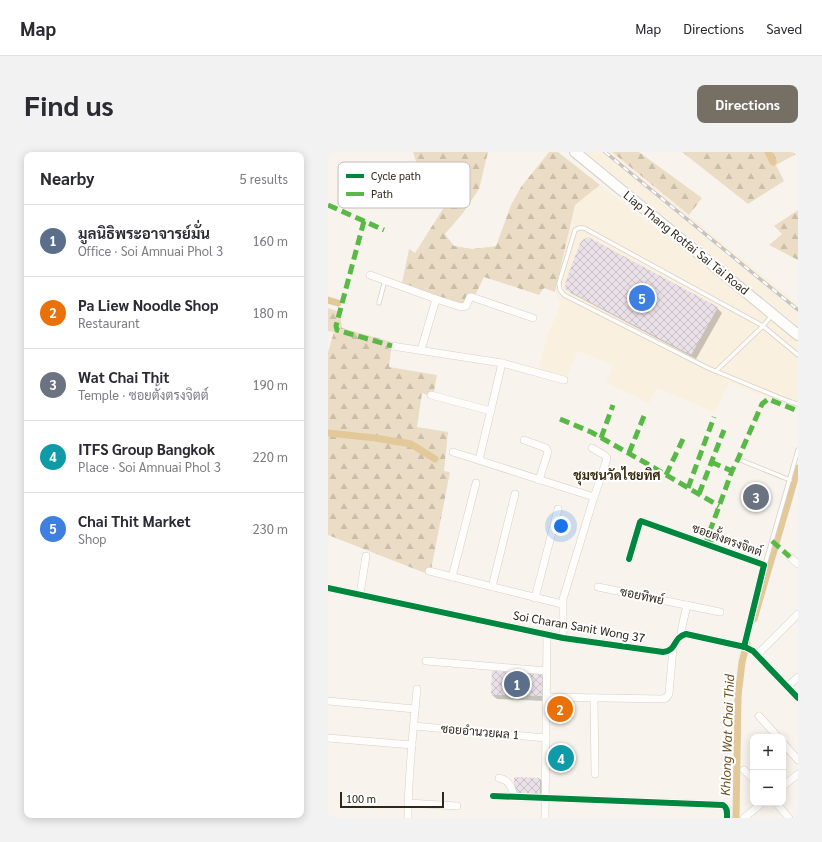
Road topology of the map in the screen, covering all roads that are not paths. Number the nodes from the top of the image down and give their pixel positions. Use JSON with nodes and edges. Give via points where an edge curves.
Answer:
{"nodes":[{"id":1,"x":574,"y":152,"type":"edge"},
{"id":2,"x":370,"y":275,"type":"dead end"},
{"id":3,"x":385,"y":280,"type":"junction"},
{"id":4,"x":436,"y":299,"type":"junction"},
{"id":5,"x":379,"y":304,"type":"dead end"},
{"id":6,"x":773,"y":314,"type":"junction"},
{"id":7,"x":533,"y":318,"type":"dead end"},
{"id":8,"x":764,"y":326,"type":"junction"},
{"id":9,"x":798,"y":335,"type":"edge"},
{"id":10,"x":392,"y":346,"type":"dead end"},
{"id":11,"x":421,"y":350,"type":"junction"},
{"id":12,"x":798,"y":355,"type":"edge"},
{"id":13,"x":502,"y":363,"type":"junction"},
{"id":14,"x":716,"y":371,"type":"junction"},
{"id":15,"x":564,"y":380,"type":"dead end"},
{"id":16,"x":431,"y":395,"type":"dead end"},
{"id":17,"x":798,"y":404,"type":"edge"},
{"id":18,"x":491,"y":411,"type":"junction"},
{"id":19,"x":524,"y":440,"type":"dead end"},
{"id":20,"x":592,"y":448,"type":"dead end"},
{"id":21,"x":798,"y":450,"type":"edge"},
{"id":22,"x":453,"y":452,"type":"dead end"},
{"id":23,"x":738,"y":459,"type":"dead end"},
{"id":24,"x":479,"y":460,"type":"junction"},
{"id":25,"x":539,"y":480,"type":"junction"},
{"id":26,"x":790,"y":480,"type":"junction"},
{"id":27,"x":476,"y":483,"type":"dead end"},
{"id":28,"x":515,"y":494,"type":"dead end"},
{"id":29,"x":594,"y":497,"type":"junction"},
{"id":30,"x":558,"y":509,"type":"dead end"},
{"id":31,"x":366,"y":556,"type":"dead end"},
{"id":32,"x":790,"y":557,"type":"dead end"},
{"id":33,"x":629,"y":559,"type":"dead end"},
{"id":34,"x":766,"y":561,"type":"dead end"},
{"id":35,"x":798,"y":564,"type":"edge"},
{"id":36,"x":429,"y":571,"type":"dead end"},
{"id":37,"x":452,"y":577,"type":"junction"},
{"id":38,"x":492,"y":587,"type":"junction"},
{"id":39,"x":598,"y":587,"type":"dead end"},
{"id":40,"x":328,"y":588,"type":"edge"},
{"id":41,"x":360,"y":594,"type":"junction"},
{"id":42,"x":535,"y":598,"type":"junction"},
{"id":43,"x":562,"y":604,"type":"junction"},
{"id":44,"x":687,"y":605,"type":"junction"},
{"id":45,"x":720,"y":612,"type":"dead end"},
{"id":46,"x":798,"y":614,"type":"edge"},
{"id":47,"x":547,"y":634,"type":"junction"},
{"id":48,"x":681,"y":635,"type":"junction"},
{"id":49,"x":563,"y":638,"type":"junction"},
{"id":50,"x":745,"y":647,"type":"junction"},
{"id":51,"x":673,"y":648,"type":"junction"},
{"id":52,"x":755,"y":653,"type":"junction"},
{"id":53,"x":426,"y":661,"type":"dead end"},
{"id":54,"x":547,"y":671,"type":"junction"},
{"id":55,"x":798,"y":677,"type":"edge"},
{"id":56,"x":787,"y":687,"type":"junction"},
{"id":57,"x":417,"y":689,"type":"dead end"},
{"id":58,"x":547,"y":697,"type":"junction"},
{"id":59,"x":594,"y":698,"type":"junction"},
{"id":60,"x":798,"y":698,"type":"edge"},
{"id":61,"x":328,"y":701,"type":"edge"},
{"id":62,"x":415,"y":709,"type":"junction"},
{"id":63,"x":759,"y":716,"type":"dead end"},
{"id":64,"x":414,"y":726,"type":"junction"},
{"id":65,"x":775,"y":734,"type":"edge"},
{"id":66,"x":328,"y":738,"type":"edge"},
{"id":67,"x":546,"y":738,"type":"junction"},
{"id":68,"x":412,"y":746,"type":"junction"},
{"id":69,"x":786,"y":746,"type":"edge"},
{"id":70,"x":798,"y":760,"type":"edge"},
{"id":71,"x":744,"y":770,"type":"dead end"},
{"id":72,"x":595,"y":774,"type":"dead end"},
{"id":73,"x":798,"y":774,"type":"edge"},
{"id":74,"x":750,"y":776,"type":"edge"},
{"id":75,"x":499,"y":778,"type":"dead end"},
{"id":76,"x":786,"y":784,"type":"edge"},
{"id":77,"x":493,"y":796,"type":"dead end"},
{"id":78,"x":514,"y":797,"type":"junction"},
{"id":79,"x":545,"y":798,"type":"junction"},
{"id":80,"x":408,"y":803,"type":"junction"},
{"id":81,"x":458,"y":806,"type":"dead end"},
{"id":82,"x":758,"y":806,"type":"edge"},
{"id":83,"x":779,"y":806,"type":"edge"},
{"id":84,"x":408,"y":818,"type":"edge"},
{"id":85,"x":545,"y":818,"type":"edge"},
{"id":86,"x":727,"y":818,"type":"edge"},
{"id":87,"x":744,"y":818,"type":"edge"},
{"id":88,"x":789,"y":818,"type":"edge"}],
"edges":[{"from":1,"to":6,"type":"main road","name":"Liap Thang Rotfai Sai Tai Road"},
{"from":2,"to":3,"type":"street"},
{"from":3,"to":4,"type":"street"},
{"from":3,"to":5,"type":"lane"},
{"from":4,"to":7,"type":"street","via":[[464,307],[472,297]]},
{"from":4,"to":11,"type":"street"},
{"from":6,"to":8,"type":"lane"},
{"from":6,"to":9,"type":"main road","name":"Liap Thang Rotfai Sai Tai Road"},
{"from":8,"to":12,"type":"lane"},
{"from":8,"to":14,"type":"lane"},
{"from":8,"to":14,"type":"lane","via":[[584,228],[575,230],[559,283],[564,295]]},
{"from":10,"to":11,"type":"street"},
{"from":11,"to":13,"type":"street"},
{"from":13,"to":15,"type":"street"},
{"from":13,"to":18,"type":"street"},
{"from":14,"to":17,"type":"lane"},
{"from":16,"to":18,"type":"street"},
{"from":18,"to":24,"type":"street"},
{"from":19,"to":25,"type":"street","via":[[548,450]]},
{"from":20,"to":29,"type":"street","via":[[607,458]]},
{"from":21,"to":26,"type":"lane"},
{"from":22,"to":24,"type":"street"},
{"from":23,"to":26,"type":"lane"},
{"from":24,"to":25,"type":"street"},
{"from":25,"to":29,"type":"street"},
{"from":26,"to":34,"type":"lane"},
{"from":27,"to":37,"type":"street"},
{"from":28,"to":38,"type":"street"},
{"from":29,"to":43,"type":"street"},
{"from":30,"to":42,"type":"street"},
{"from":31,"to":41,"type":"street"},
{"from":32,"to":35,"type":"street"},
{"from":33,"to":50,"type":"street","name":"ซอยตั้งตรงจิตต์","via":[[641,521],[764,565]]},
{"from":36,"to":37,"type":"street"},
{"from":37,"to":38,"type":"street"},
{"from":38,"to":42,"type":"street"},
{"from":39,"to":44,"type":"street","name":"ซอยทิพย์"},
{"from":40,"to":41,"type":"street","name":"Soi Charan Sanit Wong 37"},
{"from":41,"to":47,"type":"street","name":"Soi Charan Sanit Wong 37"},
{"from":42,"to":43,"type":"street"},
{"from":43,"to":49,"type":"street"},
{"from":44,"to":45,"type":"street","name":"ซอยทิพย์"},
{"from":44,"to":48,"type":"street"},
{"from":46,"to":52,"type":"street"},
{"from":47,"to":49,"type":"street","name":"Soi Charan Sanit Wong 37"},
{"from":47,"to":54,"type":"street"},
{"from":48,"to":50,"type":"street"},
{"from":48,"to":51,"type":"street"},
{"from":49,"to":51,"type":"street","name":"Soi Charan Sanit Wong 37","via":[[663,652]]},
{"from":50,"to":52,"type":"street"},
{"from":51,"to":59,"type":"street","via":[[669,694],[666,698]]},
{"from":52,"to":56,"type":"street"},
{"from":53,"to":54,"type":"street"},
{"from":54,"to":58,"type":"street"},
{"from":55,"to":56,"type":"street"},
{"from":56,"to":60,"type":"street"},
{"from":57,"to":62,"type":"street"},
{"from":58,"to":59,"type":"street"},
{"from":58,"to":67,"type":"street"},
{"from":59,"to":72,"type":"street"},
{"from":61,"to":62,"type":"street"},
{"from":62,"to":64,"type":"street"},
{"from":63,"to":65,"type":"street"},
{"from":64,"to":67,"type":"street","name":"ซอยอำนวยผล 1"},
{"from":64,"to":68,"type":"street"},
{"from":66,"to":68,"type":"street"},
{"from":67,"to":79,"type":"street"},
{"from":68,"to":80,"type":"street"},
{"from":69,"to":70,"type":"street"},
{"from":71,"to":74,"type":"street"},
{"from":73,"to":76,"type":"street"},
{"from":75,"to":78,"type":"street","via":[[508,782]]},
{"from":77,"to":78,"type":"street"},
{"from":78,"to":79,"type":"street"},
{"from":79,"to":85,"type":"street"},
{"from":79,"to":86,"type":"street","via":[[723,805],[727,810]]},
{"from":80,"to":81,"type":"street"},
{"from":80,"to":84,"type":"street"},
{"from":82,"to":87,"type":"street"},
{"from":83,"to":88,"type":"street"}]}
